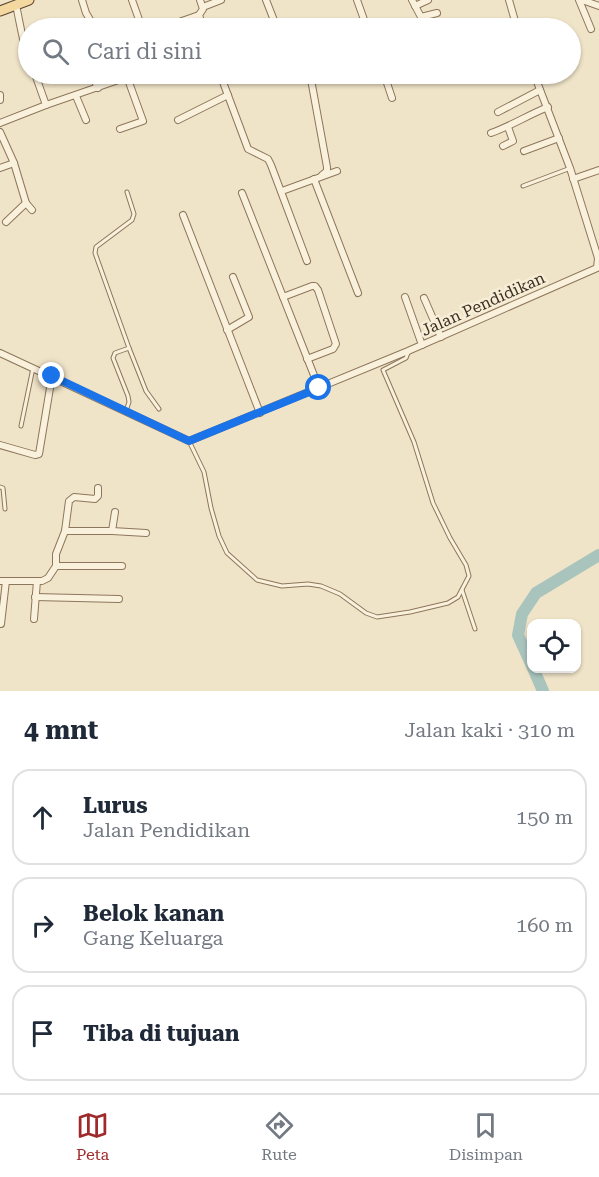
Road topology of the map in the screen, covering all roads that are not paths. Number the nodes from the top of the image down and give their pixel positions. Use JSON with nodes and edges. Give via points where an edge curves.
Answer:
{"nodes":[{"id":1,"x":29,"y":0,"type":"edge"},
{"id":2,"x":82,"y":0,"type":"edge"},
{"id":3,"x":132,"y":0,"type":"edge"},
{"id":4,"x":200,"y":0,"type":"edge"},
{"id":5,"x":220,"y":0,"type":"edge"},
{"id":6,"x":266,"y":0,"type":"edge"},
{"id":7,"x":357,"y":0,"type":"edge"},
{"id":8,"x":428,"y":0,"type":"edge"},
{"id":9,"x":509,"y":0,"type":"edge"},
{"id":10,"x":580,"y":0,"type":"edge"},
{"id":11,"x":414,"y":3,"type":"edge"},
{"id":12,"x":16,"y":5,"type":"junction"},
{"id":13,"x":599,"y":6,"type":"edge"},
{"id":14,"x":203,"y":7,"type":"junction"},
{"id":15,"x":0,"y":11,"type":"edge"},
{"id":16,"x":437,"y":13,"type":"dead end"},
{"id":17,"x":199,"y":15,"type":"junction"},
{"id":18,"x":19,"y":18,"type":"edge"},
{"id":19,"x":89,"y":18,"type":"edge"},
{"id":20,"x":138,"y":18,"type":"edge"},
{"id":21,"x":190,"y":18,"type":"edge"},
{"id":22,"x":200,"y":18,"type":"edge"},
{"id":23,"x":273,"y":18,"type":"edge"},
{"id":24,"x":363,"y":18,"type":"edge"},
{"id":25,"x":514,"y":18,"type":"edge"},
{"id":26,"x":591,"y":29,"type":"dead end"},
{"id":27,"x":39,"y":84,"type":"edge"},
{"id":28,"x":96,"y":84,"type":"edge"},
{"id":29,"x":107,"y":84,"type":"edge"},
{"id":30,"x":130,"y":84,"type":"edge"},
{"id":31,"x":224,"y":84,"type":"edge"},
{"id":32,"x":312,"y":84,"type":"edge"},
{"id":33,"x":387,"y":84,"type":"edge"},
{"id":34,"x":538,"y":84,"type":"edge"},
{"id":35,"x":98,"y":88,"type":"junction"},
{"id":36,"x":540,"y":90,"type":"junction"},
{"id":37,"x":0,"y":95,"type":"edge"},
{"id":38,"x":228,"y":95,"type":"junction"},
{"id":39,"x":76,"y":96,"type":"junction"},
{"id":40,"x":392,"y":98,"type":"dead end"},
{"id":41,"x":0,"y":100,"type":"edge"},
{"id":42,"x":46,"y":105,"type":"junction"},
{"id":43,"x":548,"y":107,"type":"junction"},
{"id":44,"x":498,"y":112,"type":"dead end"},
{"id":45,"x":86,"y":120,"type":"dead end"},
{"id":46,"x":178,"y":120,"type":"dead end"},
{"id":47,"x":0,"y":123,"type":"edge"},
{"id":48,"x":507,"y":128,"type":"junction"},
{"id":49,"x":120,"y":129,"type":"dead end"},
{"id":50,"x":0,"y":132,"type":"edge"},
{"id":51,"x":491,"y":133,"type":"dead end"},
{"id":52,"x":559,"y":138,"type":"junction"},
{"id":53,"x":503,"y":146,"type":"dead end"},
{"id":54,"x":524,"y":151,"type":"dead end"},
{"id":55,"x":14,"y":163,"type":"junction"},
{"id":56,"x":0,"y":168,"type":"edge"},
{"id":57,"x":570,"y":168,"type":"junction"},
{"id":58,"x":599,"y":170,"type":"edge"},
{"id":59,"x":337,"y":171,"type":"dead end"},
{"id":60,"x":322,"y":175,"type":"junction"},
{"id":61,"x":314,"y":179,"type":"junction"},
{"id":62,"x":573,"y":179,"type":"junction"},
{"id":63,"x":523,"y":186,"type":"dead end"},
{"id":64,"x":282,"y":191,"type":"junction"},
{"id":65,"x":127,"y":192,"type":"dead end"},
{"id":66,"x":242,"y":193,"type":"dead end"},
{"id":67,"x":26,"y":203,"type":"junction"},
{"id":68,"x":32,"y":210,"type":"dead end"},
{"id":69,"x":183,"y":215,"type":"dead end"},
{"id":70,"x":6,"y":222,"type":"dead end"},
{"id":71,"x":596,"y":239,"type":"edge"},
{"id":72,"x":307,"y":261,"type":"dead end"},
{"id":73,"x":233,"y":277,"type":"dead end"},
{"id":74,"x":358,"y":293,"type":"dead end"},
{"id":75,"x":283,"y":297,"type":"junction"},
{"id":76,"x":405,"y":297,"type":"dead end"},
{"id":77,"x":424,"y":298,"type":"dead end"},
{"id":78,"x":227,"y":330,"type":"junction"},
{"id":79,"x":441,"y":337,"type":"junction"},
{"id":80,"x":422,"y":345,"type":"junction"},
{"id":81,"x":129,"y":348,"type":"junction"},
{"id":82,"x":408,"y":351,"type":"junction"},
{"id":83,"x":0,"y":353,"type":"edge"},
{"id":84,"x":307,"y":359,"type":"junction"},
{"id":85,"x":33,"y":368,"type":"junction"},
{"id":86,"x":52,"y":376,"type":"junction"},
{"id":87,"x":319,"y":388,"type":"junction"},
{"id":88,"x":159,"y":408,"type":"dead end"},
{"id":89,"x":126,"y":411,"type":"junction"},
{"id":90,"x":260,"y":413,"type":"junction"},
{"id":91,"x":21,"y":426,"type":"dead end"},
{"id":92,"x":189,"y":441,"type":"junction"},
{"id":93,"x":0,"y":446,"type":"edge"},
{"id":94,"x":0,"y":487,"type":"edge"},
{"id":95,"x":98,"y":488,"type":"dead end"},
{"id":96,"x":5,"y":509,"type":"dead end"},
{"id":97,"x":115,"y":512,"type":"dead end"},
{"id":98,"x":65,"y":531,"type":"junction"},
{"id":99,"x":112,"y":531,"type":"junction"},
{"id":100,"x":146,"y":533,"type":"dead end"},
{"id":101,"x":56,"y":566,"type":"junction"},
{"id":102,"x":122,"y":566,"type":"dead end"},
{"id":103,"x":3,"y":581,"type":"edge"},
{"id":104,"x":37,"y":581,"type":"junction"},
{"id":105,"x":462,"y":591,"type":"junction"},
{"id":106,"x":35,"y":597,"type":"junction"},
{"id":107,"x":119,"y":599,"type":"dead end"},
{"id":108,"x":34,"y":619,"type":"dead end"},
{"id":109,"x":1,"y":624,"type":"edge"},
{"id":110,"x":475,"y":629,"type":"dead end"}],
"edges":[{"from":1,"to":12,"type":"main road"},
{"from":2,"to":19,"type":"street"},
{"from":3,"to":20,"type":"street"},
{"from":4,"to":14,"type":"street"},
{"from":5,"to":14,"type":"street"},
{"from":6,"to":23,"type":"street"},
{"from":7,"to":24,"type":"street"},
{"from":8,"to":11,"type":"street"},
{"from":9,"to":25,"type":"street"},
{"from":10,"to":13,"type":"street"},
{"from":10,"to":26,"type":"street"},
{"from":11,"to":16,"type":"street","via":[[421,17]]},
{"from":12,"to":15,"type":"main road"},
{"from":12,"to":18,"type":"street"},
{"from":14,"to":17,"type":"street"},
{"from":17,"to":21,"type":"street"},
{"from":17,"to":22,"type":"street"},
{"from":27,"to":42,"type":"street"},
{"from":28,"to":35,"type":"street"},
{"from":29,"to":35,"type":"street"},
{"from":30,"to":49,"type":"street","via":[[143,121]]},
{"from":31,"to":38,"type":"street"},
{"from":32,"to":60,"type":"street","via":[[327,167]]},
{"from":33,"to":40,"type":"street"},
{"from":34,"to":36,"type":"street","name":"Jalan Pendidikan"},
{"from":35,"to":39,"type":"street"},
{"from":36,"to":43,"type":"street","name":"Jalan Pendidikan"},
{"from":36,"to":44,"type":"street"},
{"from":37,"to":41,"type":"street"},
{"from":38,"to":46,"type":"street"},
{"from":38,"to":64,"type":"street","via":[[248,148],[268,159]]},
{"from":39,"to":42,"type":"street"},
{"from":39,"to":45,"type":"street"},
{"from":42,"to":47,"type":"street"},
{"from":43,"to":48,"type":"street"},
{"from":43,"to":52,"type":"street","name":"Jalan Pendidikan"},
{"from":48,"to":51,"type":"street"},
{"from":48,"to":53,"type":"street","via":[[513,141]]},
{"from":50,"to":55,"type":"street"},
{"from":52,"to":54,"type":"street"},
{"from":52,"to":57,"type":"street","name":"Jalan Pendidikan"},
{"from":55,"to":56,"type":"street"},
{"from":55,"to":67,"type":"street"},
{"from":57,"to":62,"type":"street","name":"Jalan Pendidikan"},
{"from":57,"to":63,"type":"lane"},
{"from":58,"to":62,"type":"street"},
{"from":59,"to":60,"type":"street"},
{"from":60,"to":61,"type":"street"},
{"from":61,"to":64,"type":"street"},
{"from":61,"to":74,"type":"street"},
{"from":62,"to":71,"type":"street","name":"Jalan Pendidikan"},
{"from":64,"to":72,"type":"street"},
{"from":65,"to":81,"type":"lane","via":[[134,208],[132,220],[96,247],[95,253]]},
{"from":66,"to":75,"type":"street"},
{"from":67,"to":68,"type":"street"},
{"from":67,"to":70,"type":"street"},
{"from":69,"to":78,"type":"street"},
{"from":71,"to":79,"type":"street","name":"Jalan Pendidikan","via":[[597,268]]},
{"from":73,"to":78,"type":"street","via":[[249,317]]},
{"from":75,"to":84,"type":"street"},
{"from":75,"to":84,"type":"street","via":[[312,286],[318,290],[336,344],[333,349]]},
{"from":76,"to":80,"type":"street"},
{"from":77,"to":79,"type":"street"},
{"from":78,"to":90,"type":"street"},
{"from":79,"to":80,"type":"street","name":"Jalan Pendidikan"},
{"from":80,"to":82,"type":"street","name":"Jalan Pendidikan"},
{"from":81,"to":88,"type":"lane","via":[[146,390]]},
{"from":81,"to":89,"type":"lane","via":[[115,353],[113,358],[128,396]]},
{"from":82,"to":87,"type":"street","name":"Jalan Pendidikan"},
{"from":82,"to":105,"type":"lane","via":[[406,358],[383,370],[414,442],[433,503],[466,565],[469,576]]},
{"from":83,"to":85,"type":"street"},
{"from":84,"to":87,"type":"street"},
{"from":85,"to":86,"type":"street"},
{"from":85,"to":91,"type":"lane"},
{"from":86,"to":89,"type":"street"},
{"from":86,"to":93,"type":"street","via":[[39,454]]},
{"from":87,"to":90,"type":"street","name":"Jalan Pendidikan"},
{"from":89,"to":92,"type":"street"},
{"from":90,"to":92,"type":"street","name":"Jalan Pendidikan"},
{"from":92,"to":105,"type":"lane","via":[[204,472],[211,508],[227,553],[257,580],[282,586],[321,586],[377,617],[448,603]]},
{"from":94,"to":96,"type":"lane"},
{"from":95,"to":98,"type":"street","via":[[95,499],[71,498]]},
{"from":97,"to":99,"type":"street"},
{"from":98,"to":99,"type":"street"},
{"from":98,"to":101,"type":"street"},
{"from":99,"to":100,"type":"street"},
{"from":101,"to":102,"type":"street"},
{"from":101,"to":104,"type":"street","via":[[48,578]]},
{"from":103,"to":104,"type":"street"},
{"from":103,"to":109,"type":"street"},
{"from":104,"to":106,"type":"street"},
{"from":105,"to":110,"type":"lane"},
{"from":106,"to":107,"type":"street"},
{"from":106,"to":108,"type":"street"}]}
